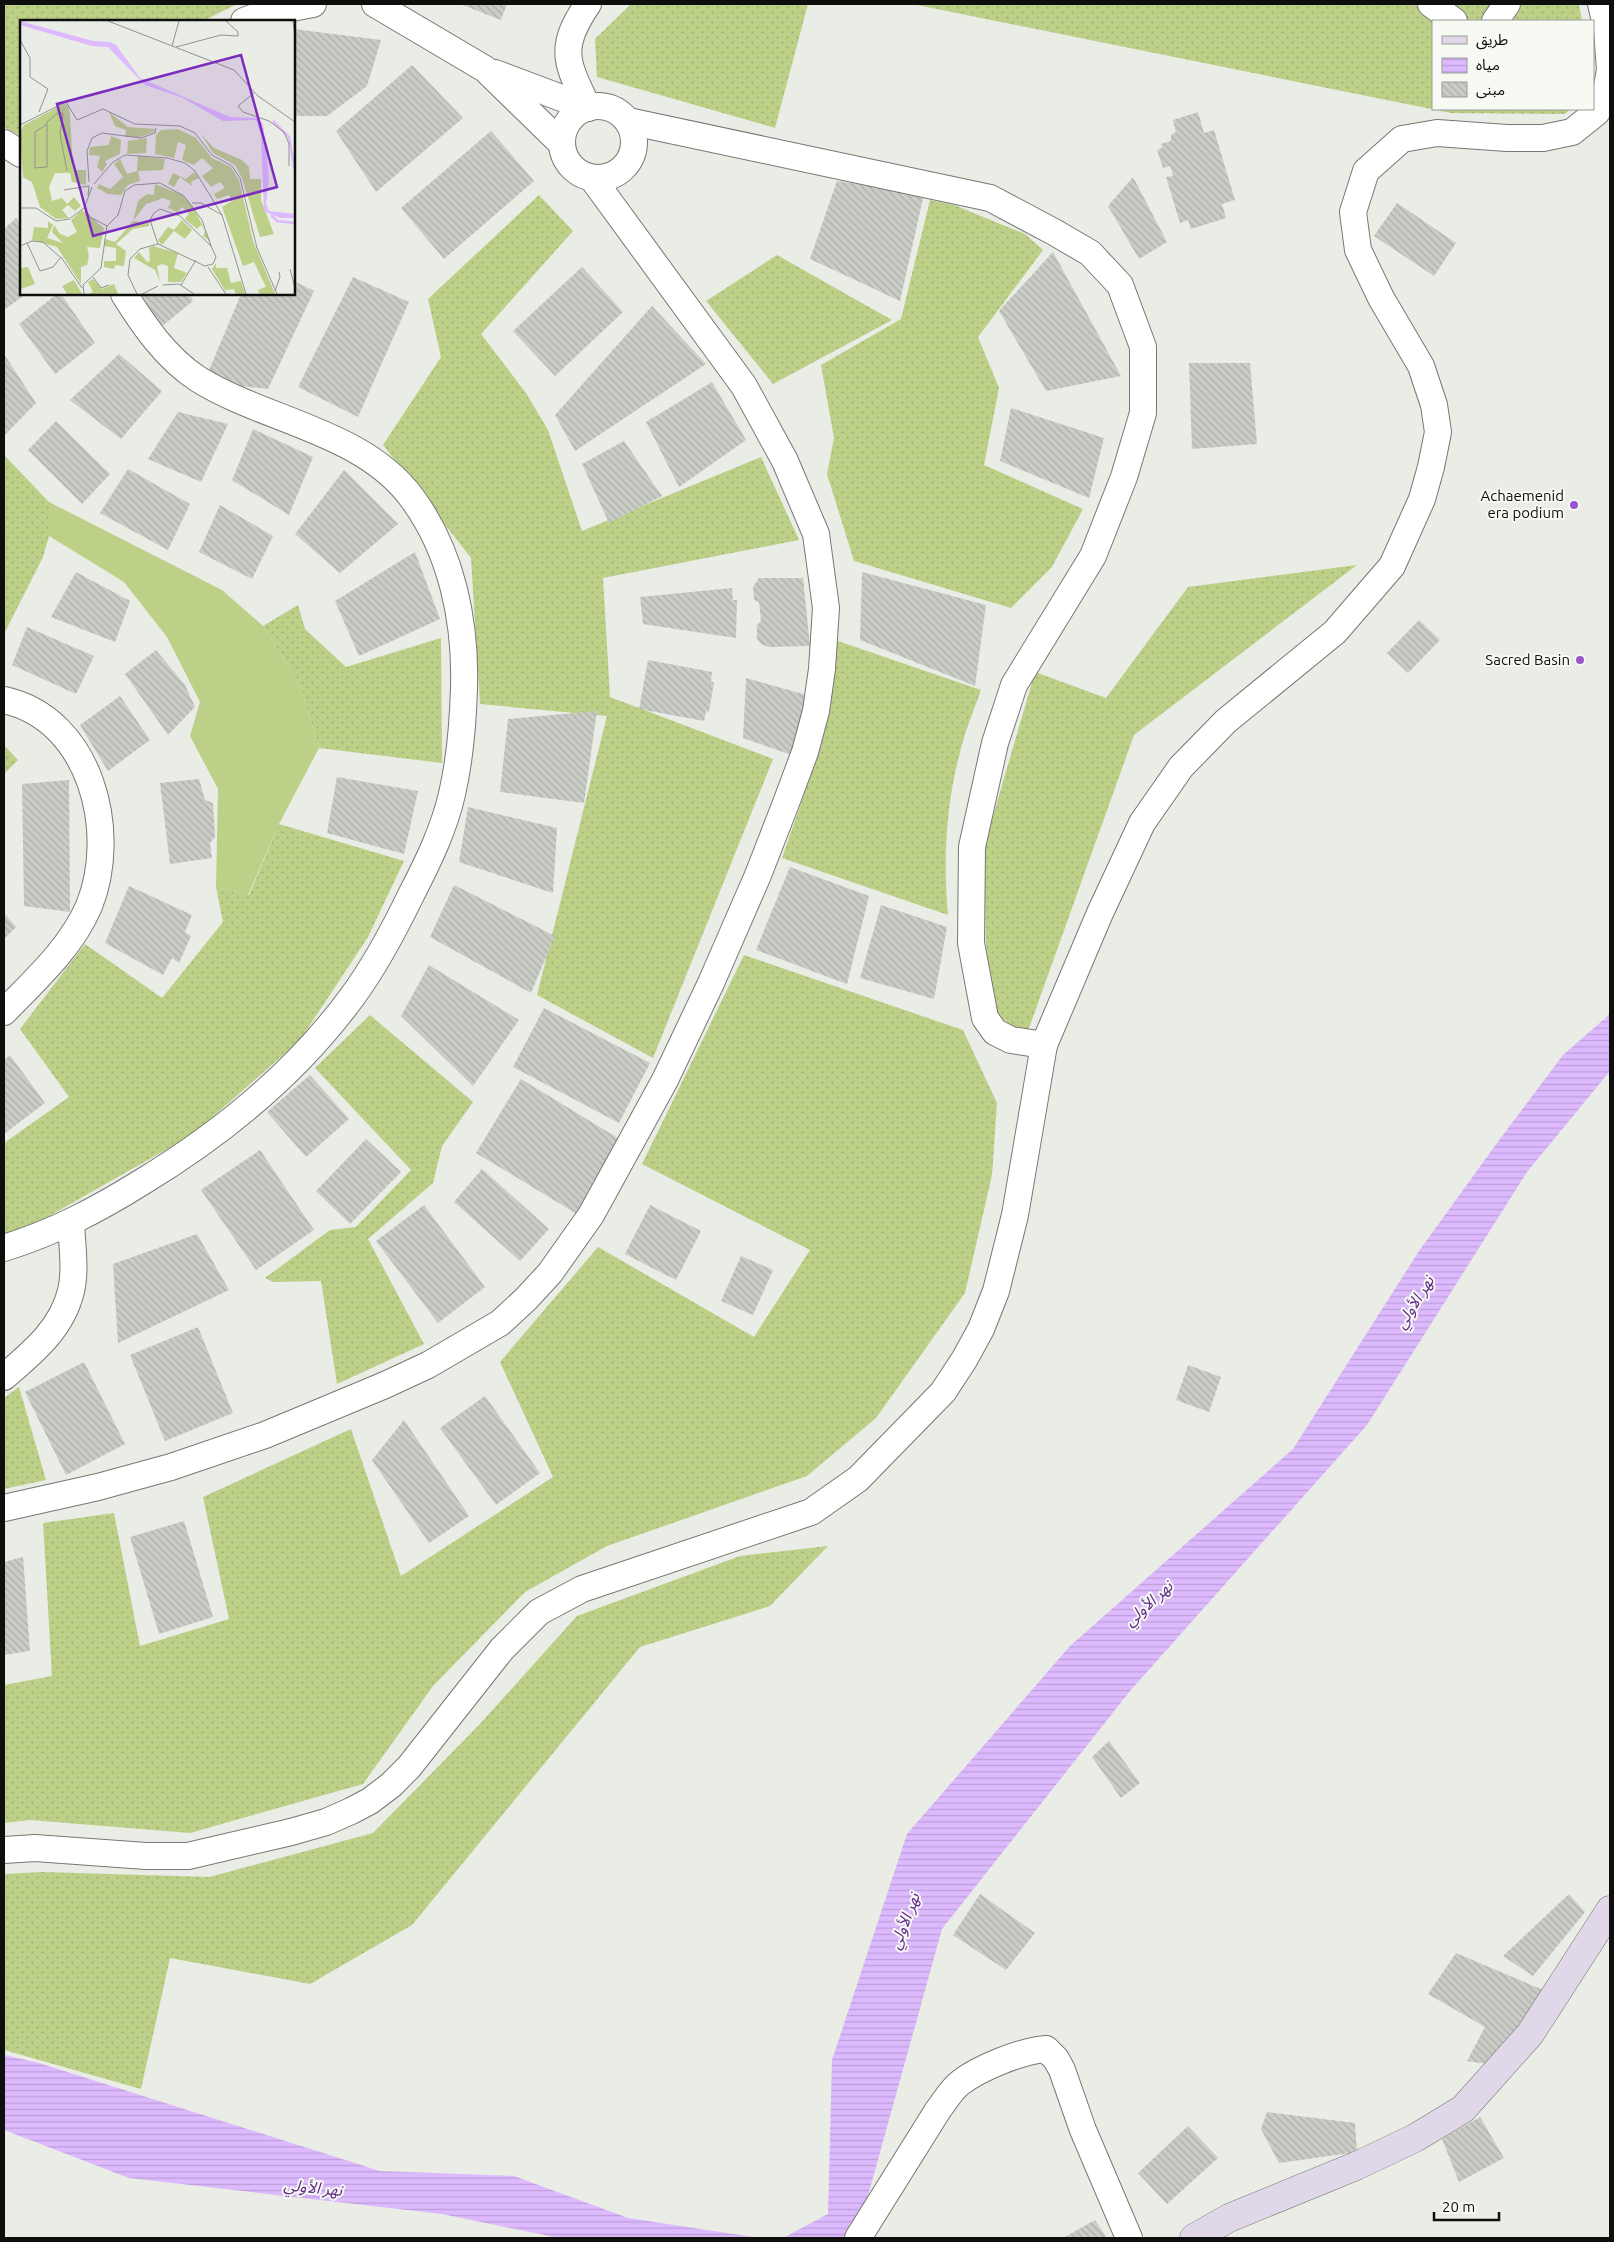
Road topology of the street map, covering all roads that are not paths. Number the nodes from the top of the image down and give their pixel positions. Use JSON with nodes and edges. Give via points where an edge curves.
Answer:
{"nodes":[{"id":1,"x":313,"y":4,"type":"edge"},
{"id":2,"x":375,"y":4,"type":"edge"},
{"id":3,"x":588,"y":4,"type":"edge"},
{"id":4,"x":1431,"y":4,"type":"edge"},
{"id":5,"x":1507,"y":4,"type":"edge"},
{"id":6,"x":1600,"y":4,"type":"edge"},
{"id":7,"x":247,"y":20,"type":"edge"},
{"id":8,"x":1453,"y":20,"type":"edge"},
{"id":9,"x":1495,"y":20,"type":"edge"},
{"id":10,"x":485,"y":69,"type":"junction"},
{"id":11,"x":588,"y":108,"type":"junction"},
{"id":12,"x":628,"y":121,"type":"junction"},
{"id":13,"x":4,"y":143,"type":"edge"},
{"id":14,"x":562,"y":144,"type":"junction"},
{"id":15,"x":20,"y":153,"type":"edge"},
{"id":16,"x":592,"y":178,"type":"junction"},
{"id":17,"x":125,"y":295,"type":"edge"},
{"id":18,"x":4,"y":700,"type":"edge"},
{"id":19,"x":4,"y":1012,"type":"edge"},
{"id":20,"x":1044,"y":1045,"type":"junction"},
{"id":21,"x":71,"y":1222,"type":"junction"},
{"id":22,"x":4,"y":1248,"type":"edge"},
{"id":23,"x":4,"y":1377,"type":"edge"},
{"id":24,"x":4,"y":1508,"type":"edge"},
{"id":25,"x":4,"y":1850,"type":"edge"},
{"id":26,"x":1610,"y":1910,"type":"edge"},
{"id":27,"x":858,"y":2238,"type":"edge"},
{"id":28,"x":1129,"y":2238,"type":"edge"},
{"id":29,"x":1194,"y":2238,"type":"edge"}],
"edges":[{"from":1,"to":7,"type":"street"},
{"from":2,"to":10,"type":"street"},
{"from":3,"to":11,"type":"street","via":[[568,42],[569,66]]},
{"from":4,"to":8,"type":"street"},
{"from":5,"to":9,"type":"street"},
{"from":6,"to":20,"type":"street","via":[[1607,29],[1610,70],[1605,97],[1597,112],[1572,132],[1543,138],[1437,133],[1402,139],[1366,171],[1353,212],[1358,250],[1380,298],[1421,366],[1434,405],[1438,432],[1422,498],[1392,566],[1335,632],[1226,721],[1171,780],[1142,823]]},
{"from":10,"to":11,"type":"street"},
{"from":10,"to":14,"type":"street"},
{"from":11,"to":12,"type":"street","via":[[610,109]]},
{"from":11,"to":14,"type":"street","via":[[570,120]]},
{"from":12,"to":16,"type":"street","via":[[634,144],[626,166],[610,176]]},
{"from":12,"to":20,"type":"street","via":[[990,198],[1090,253],[1120,285],[1143,347],[1143,413],[1124,478],[1092,556],[1014,685],[995,743],[972,847],[971,943],[985,1018],[995,1032],[1011,1040]]},
{"from":13,"to":15,"type":"street"},
{"from":14,"to":16,"type":"street","via":[[571,166]]},
{"from":16,"to":24,"type":"street","via":[[744,386],[785,461],[816,534],[826,608],[816,710],[786,803],[715,974],[664,1080],[591,1215],[550,1273],[500,1323],[386,1385],[264,1435],[162,1470]]},
{"from":17,"to":21,"type":"street","via":[[161,348],[198,378],[357,450],[386,470],[412,496],[432,530],[449,573],[462,622],[464,709],[452,795],[441,830],[399,920],[354,994],[308,1050],[233,1118],[179,1160]]},
{"from":18,"to":19,"type":"street","via":[[49,722],[66,739],[83,764],[100,818],[101,849],[98,877],[78,928],[58,956]]},
{"from":20,"to":25,"type":"street","via":[[1013,1223],[996,1291],[982,1329],[943,1392],[858,1479],[812,1512],[582,1589],[538,1612],[502,1649],[409,1767],[392,1785],[351,1812],[291,1832],[188,1856],[35,1848]]},
{"from":21,"to":22,"type":"street","via":[[47,1234]]},
{"from":21,"to":23,"type":"street","via":[[73,1270],[64,1313],[36,1350]]},
{"from":26,"to":29,"type":"main road","via":[[1530,2034],[1463,2109],[1415,2138],[1229,2218]]},
{"from":27,"to":28,"type":"street","via":[[952,2091],[984,2070],[1046,2049],[1062,2070],[1083,2130]]}]}
